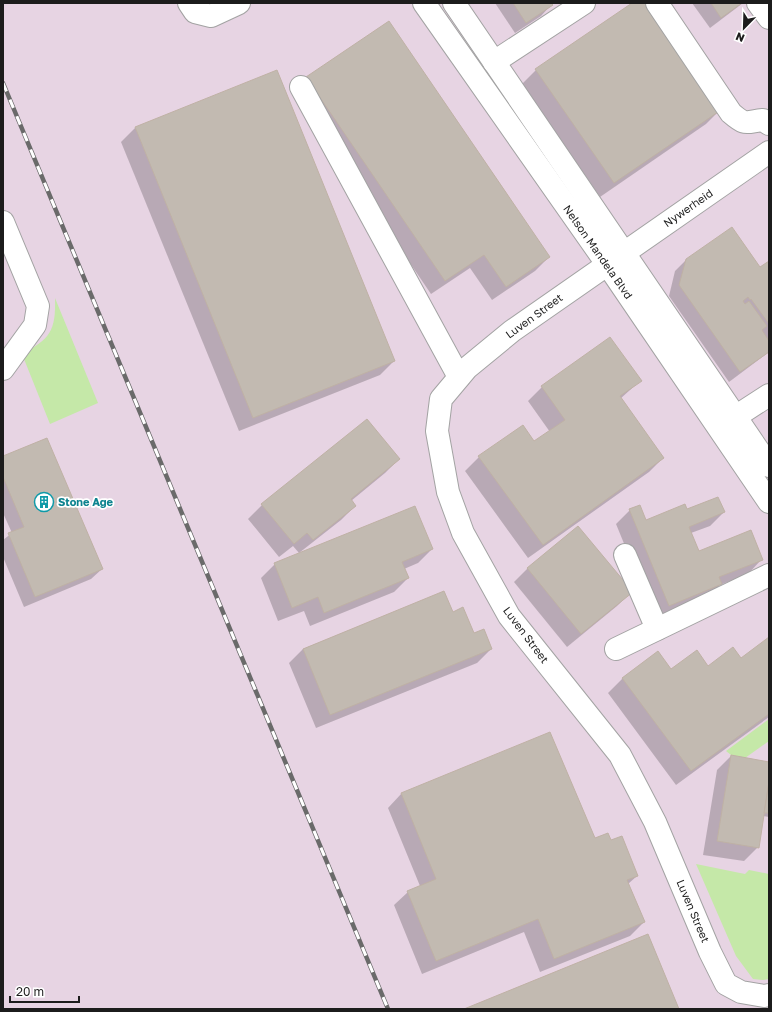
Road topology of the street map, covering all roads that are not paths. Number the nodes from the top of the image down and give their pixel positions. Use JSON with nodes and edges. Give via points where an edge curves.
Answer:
{"nodes":[{"id":1,"x":189,"y":3,"type":"edge"},
{"id":2,"x":239,"y":3,"type":"edge"},
{"id":3,"x":424,"y":3,"type":"edge"},
{"id":4,"x":454,"y":3,"type":"edge"},
{"id":5,"x":584,"y":3,"type":"edge"},
{"id":6,"x":657,"y":3,"type":"edge"},
{"id":7,"x":758,"y":3,"type":"edge"},
{"id":8,"x":769,"y":18,"type":"edge"},
{"id":9,"x":494,"y":62,"type":"junction"},
{"id":10,"x":301,"y":87,"type":"dead end"},
{"id":11,"x":769,"y":124,"type":"edge"},
{"id":12,"x":769,"y":152,"type":"edge"},
{"id":13,"x":3,"y":222,"type":"edge"},
{"id":14,"x":615,"y":259,"type":"junction"},
{"id":15,"x":3,"y":369,"type":"edge"},
{"id":16,"x":459,"y":378,"type":"junction"},
{"id":17,"x":769,"y":395,"type":"edge"},
{"id":18,"x":735,"y":417,"type":"junction"},
{"id":19,"x":769,"y":466,"type":"edge"},
{"id":20,"x":769,"y":502,"type":"edge"},
{"id":21,"x":625,"y":555,"type":"dead end"},
{"id":22,"x":769,"y":575,"type":"edge"},
{"id":23,"x":657,"y":629,"type":"junction"},
{"id":24,"x":616,"y":649,"type":"dead end"},
{"id":25,"x":766,"y":1000,"type":"edge"}],
"edges":[{"from":1,"to":2,"type":"street","via":[[195,12],[211,16]]},
{"from":3,"to":14,"type":"street","name":"Nelson Mandela Blvd"},
{"from":4,"to":9,"type":"street","name":"Nelson Mandela Blvd"},
{"from":5,"to":9,"type":"street"},
{"from":6,"to":11,"type":"street","via":[[731,113],[740,121],[748,123],[763,120]]},
{"from":7,"to":8,"type":"street"},
{"from":9,"to":14,"type":"street","name":"Nelson Mandela Blvd"},
{"from":10,"to":16,"type":"street"},
{"from":12,"to":14,"type":"street","name":"Nywerheid"},
{"from":13,"to":15,"type":"street","via":[[38,306],[36,325]]},
{"from":14,"to":16,"type":"street","name":"Luven Street","via":[[512,331],[467,368]]},
{"from":14,"to":18,"type":"street","name":"Nelson Mandela Blvd"},
{"from":14,"to":20,"type":"street","name":"Nelson Mandela Blvd"},
{"from":16,"to":25,"type":"street","name":"Luven Street","via":[[441,399],[436,430],[448,492],[463,533],[509,616],[620,755],[655,822],[726,984]]},
{"from":17,"to":18,"type":"street"},
{"from":18,"to":19,"type":"street","name":"Nelson Mandela Blvd"},
{"from":21,"to":23,"type":"street"},
{"from":22,"to":23,"type":"street"},
{"from":23,"to":24,"type":"street"}]}
